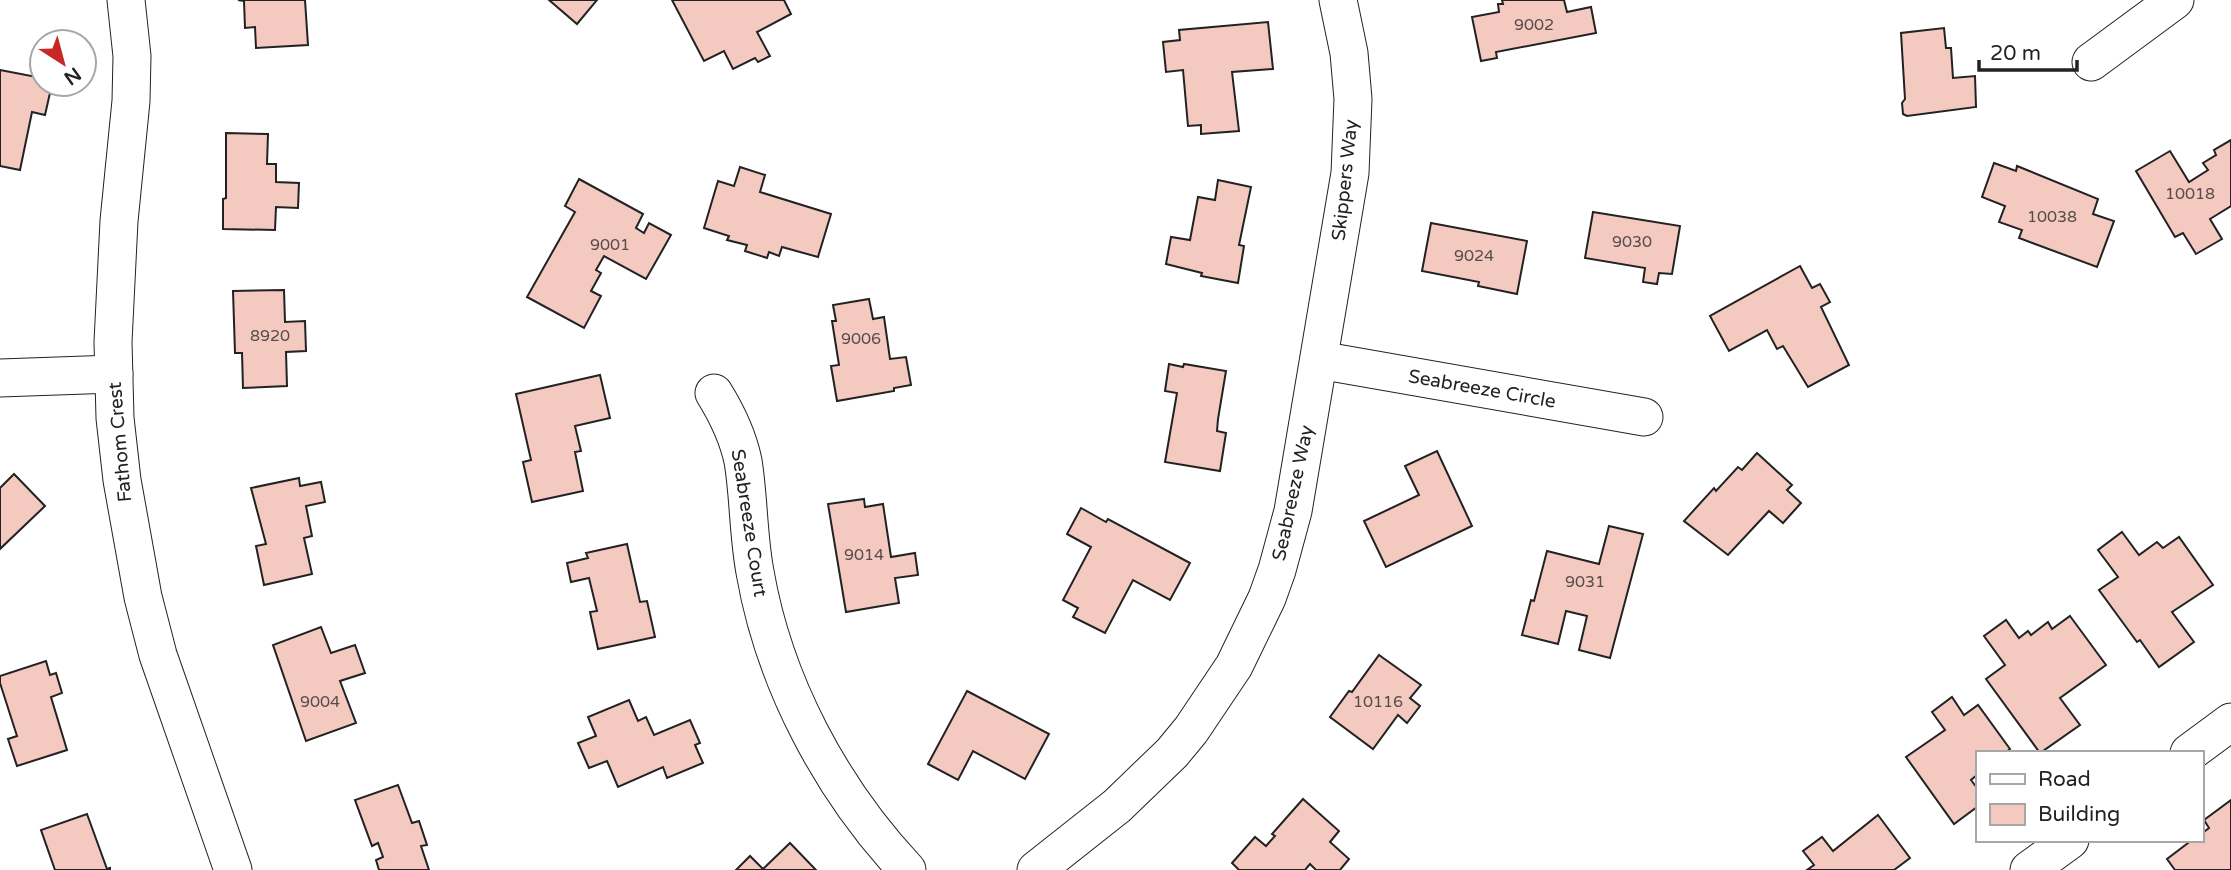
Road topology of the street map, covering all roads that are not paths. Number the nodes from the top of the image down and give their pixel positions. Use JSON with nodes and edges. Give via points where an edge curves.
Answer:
{"nodes":[{"id":1,"x":127,"y":0,"type":"edge"},
{"id":2,"x":1338,"y":0,"type":"edge"},
{"id":3,"x":2175,"y":0,"type":"edge"},
{"id":4,"x":2091,"y":62,"type":"dead end"},
{"id":5,"x":1319,"y":360,"type":"junction"},
{"id":6,"x":114,"y":374,"type":"junction"},
{"id":7,"x":0,"y":378,"type":"edge"},
{"id":8,"x":714,"y":393,"type":"dead end"},
{"id":9,"x":1644,"y":417,"type":"dead end"},
{"id":10,"x":2231,"y":722,"type":"edge"},
{"id":11,"x":2192,"y":751,"type":"edge"},
{"id":12,"x":2067,"y":842,"type":"edge"},
{"id":13,"x":233,"y":870,"type":"edge"},
{"id":14,"x":907,"y":870,"type":"edge"},
{"id":15,"x":1036,"y":870,"type":"edge"},
{"id":16,"x":2029,"y":870,"type":"edge"}],
"edges":[{"from":1,"to":6,"type":"street","name":"Fathom Crest","via":[[132,86],[113,312]]},
{"from":2,"to":5,"type":"street","name":"Skippers Way","via":[[1349,53],[1353,144]]},
{"from":3,"to":4,"type":"street"},
{"from":5,"to":9,"type":"street","name":"Seabreeze Circle"},
{"from":5,"to":15,"type":"street","name":"Seabreeze Way","via":[[1286,540],[1267,598],[1234,666],[1172,752],[1117,806]]},
{"from":6,"to":7,"type":"street"},
{"from":6,"to":13,"type":"street","name":"Fathom Crest","via":[[122,480],[143,597],[172,699]]},
{"from":8,"to":14,"type":"street","name":"Seabreeze Court","via":[[743,463],[755,574],[792,692],[841,786]]},
{"from":10,"to":11,"type":"street"},
{"from":12,"to":16,"type":"street"}]}
